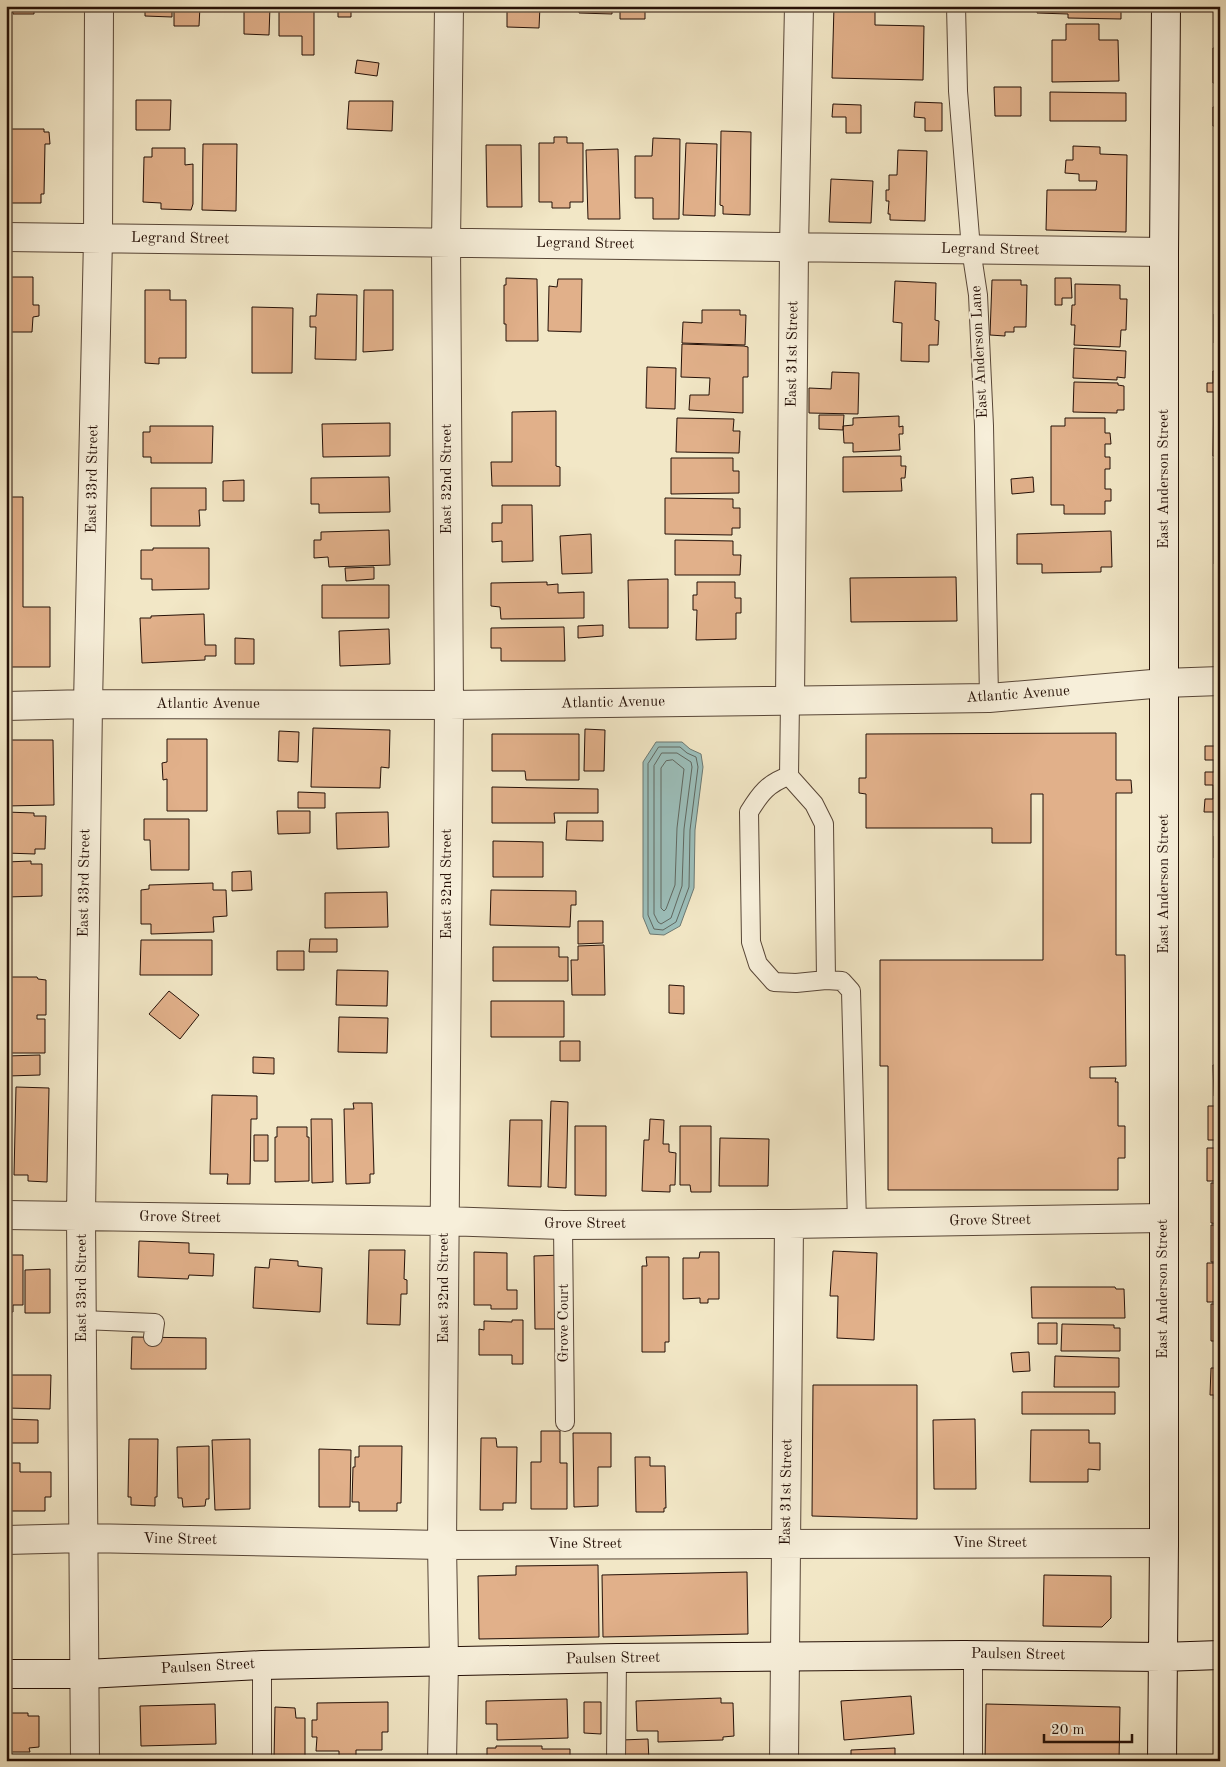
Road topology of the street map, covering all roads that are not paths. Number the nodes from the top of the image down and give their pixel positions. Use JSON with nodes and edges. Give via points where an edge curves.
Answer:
{"nodes":[{"id":1,"x":99,"y":6,"type":"edge"},
{"id":2,"x":449,"y":6,"type":"edge"},
{"id":3,"x":799,"y":6,"type":"edge"},
{"id":4,"x":956,"y":6,"type":"edge"},
{"id":5,"x":1166,"y":6,"type":"edge"},
{"id":6,"x":6,"y":237,"type":"edge"},
{"id":7,"x":98,"y":238,"type":"junction"},
{"id":8,"x":446,"y":243,"type":"junction"},
{"id":9,"x":794,"y":247,"type":"junction"},
{"id":10,"x":971,"y":249,"type":"junction"},
{"id":11,"x":1164,"y":252,"type":"junction"},
{"id":12,"x":1164,"y":682,"type":"junction"},
{"id":13,"x":1220,"y":682,"type":"edge"},
{"id":14,"x":989,"y":698,"type":"junction"},
{"id":15,"x":790,"y":701,"type":"junction"},
{"id":16,"x":88,"y":704,"type":"junction"},
{"id":17,"x":449,"y":705,"type":"junction"},
{"id":18,"x":6,"y":706,"type":"edge"},
{"id":19,"x":789,"y":776,"type":"junction"},
{"id":20,"x":826,"y":980,"type":"junction"},
{"id":21,"x":6,"y":1215,"type":"edge"},
{"id":22,"x":82,"y":1216,"type":"junction"},
{"id":23,"x":1163,"y":1218,"type":"junction"},
{"id":24,"x":444,"y":1221,"type":"junction"},
{"id":25,"x":857,"y":1223,"type":"junction"},
{"id":26,"x":789,"y":1224,"type":"junction"},
{"id":27,"x":563,"y":1225,"type":"junction"},
{"id":28,"x":82,"y":1320,"type":"junction"},
{"id":29,"x":153,"y":1337,"type":"dead end"},
{"id":30,"x":565,"y":1422,"type":"dead end"},
{"id":31,"x":84,"y":1538,"type":"junction"},
{"id":32,"x":6,"y":1540,"type":"edge"},
{"id":33,"x":786,"y":1543,"type":"junction"},
{"id":34,"x":1164,"y":1543,"type":"junction"},
{"id":35,"x":442,"y":1545,"type":"junction"},
{"id":36,"x":973,"y":1655,"type":"junction"},
{"id":37,"x":1220,"y":1655,"type":"edge"},
{"id":38,"x":1162,"y":1657,"type":"junction"},
{"id":39,"x":617,"y":1658,"type":"junction"},
{"id":40,"x":785,"y":1658,"type":"junction"},
{"id":41,"x":444,"y":1661,"type":"junction"},
{"id":42,"x":262,"y":1665,"type":"junction"},
{"id":43,"x":6,"y":1674,"type":"edge"},
{"id":44,"x":86,"y":1674,"type":"junction"},
{"id":45,"x":85,"y":1761,"type":"edge"},
{"id":46,"x":262,"y":1761,"type":"edge"},
{"id":47,"x":442,"y":1761,"type":"edge"},
{"id":48,"x":616,"y":1761,"type":"edge"},
{"id":49,"x":784,"y":1761,"type":"edge"},
{"id":50,"x":973,"y":1761,"type":"edge"},
{"id":51,"x":1162,"y":1761,"type":"edge"}],
"edges":[{"from":1,"to":7,"type":"street","name":"East 33rd Street"},
{"from":2,"to":8,"type":"street","name":"East 32nd Street"},
{"from":3,"to":9,"type":"street","name":"East 31st Street"},
{"from":4,"to":10,"type":"lane","name":"East Anderson Lane","via":[[958,91]]},
{"from":5,"to":11,"type":"street","name":"East Anderson Street"},
{"from":6,"to":7,"type":"street","name":"Legrand Street"},
{"from":7,"to":8,"type":"street","name":"Legrand Street"},
{"from":7,"to":16,"type":"street","name":"East 33rd Street"},
{"from":8,"to":9,"type":"street","name":"Legrand Street"},
{"from":8,"to":17,"type":"street","name":"East 32nd Street"},
{"from":9,"to":10,"type":"street","name":"Legrand Street"},
{"from":9,"to":15,"type":"street","name":"East 31st Street"},
{"from":10,"to":11,"type":"street","name":"Legrand Street"},
{"from":10,"to":14,"type":"lane","name":"East Anderson Lane","via":[[978,295],[983,417]]},
{"from":11,"to":12,"type":"street","name":"East Anderson Street"},
{"from":12,"to":13,"type":"street","name":"Atlantic Avenue"},
{"from":12,"to":14,"type":"street","name":"Atlantic Avenue"},
{"from":12,"to":23,"type":"street","name":"East Anderson Street"},
{"from":14,"to":15,"type":"street","name":"Atlantic Avenue"},
{"from":15,"to":17,"type":"street","name":"Atlantic Avenue"},
{"from":15,"to":19,"type":"lane"},
{"from":16,"to":17,"type":"street","name":"Atlantic Avenue"},
{"from":16,"to":18,"type":"street","name":"Atlantic Avenue"},
{"from":16,"to":22,"type":"street","name":"East 33rd Street"},
{"from":17,"to":24,"type":"street","name":"East 32nd Street"},
{"from":19,"to":20,"type":"lane","via":[[814,804],[824,824]]},
{"from":19,"to":20,"type":"lane","via":[[777,780],[759,795],[749,812],[751,942],[758,964],[774,982]]},
{"from":20,"to":25,"type":"lane","via":[[842,981],[850,991]]},
{"from":21,"to":22,"type":"street","name":"Grove Street"},
{"from":22,"to":24,"type":"street","name":"Grove Street"},
{"from":22,"to":28,"type":"street","name":"East 33rd Street"},
{"from":23,"to":25,"type":"street","name":"Grove Street"},
{"from":23,"to":34,"type":"street","name":"East Anderson Street"},
{"from":24,"to":27,"type":"street","name":"Grove Street"},
{"from":24,"to":35,"type":"street","name":"East 32nd Street"},
{"from":25,"to":26,"type":"street","name":"Grove Street"},
{"from":26,"to":27,"type":"street","name":"Grove Street"},
{"from":26,"to":33,"type":"street","name":"East 31st Street"},
{"from":27,"to":30,"type":"lane","name":"Grove Court"},
{"from":28,"to":29,"type":"lane","via":[[155,1323]]},
{"from":28,"to":31,"type":"street","name":"East 33rd Street"},
{"from":31,"to":32,"type":"street","name":"Vine Street"},
{"from":31,"to":35,"type":"street","name":"Vine Street"},
{"from":31,"to":44,"type":"street","name":"East 33rd Street"},
{"from":33,"to":34,"type":"street","name":"Vine Street"},
{"from":33,"to":35,"type":"street","name":"Vine Street"},
{"from":33,"to":40,"type":"street","name":"East 31st Street"},
{"from":34,"to":38,"type":"street","name":"East Anderson Street"},
{"from":35,"to":41,"type":"street","name":"East 32nd Street"},
{"from":36,"to":38,"type":"street","name":"Paulsen Street"},
{"from":36,"to":40,"type":"street","name":"Paulsen Street"},
{"from":36,"to":50,"type":"lane"},
{"from":37,"to":38,"type":"street","name":"Paulsen Street"},
{"from":38,"to":51,"type":"street","name":"East Anderson Street"},
{"from":39,"to":40,"type":"street","name":"Paulsen Street"},
{"from":39,"to":41,"type":"street","name":"Paulsen Street"},
{"from":39,"to":48,"type":"lane"},
{"from":40,"to":49,"type":"street","name":"East 31st Street"},
{"from":41,"to":42,"type":"street","name":"Paulsen Street"},
{"from":41,"to":47,"type":"street","name":"East 32nd Street"},
{"from":42,"to":44,"type":"street","name":"Paulsen Street"},
{"from":42,"to":46,"type":"lane"},
{"from":43,"to":44,"type":"street","name":"Paulsen Street"},
{"from":44,"to":45,"type":"street","name":"East 33rd Street"}]}
